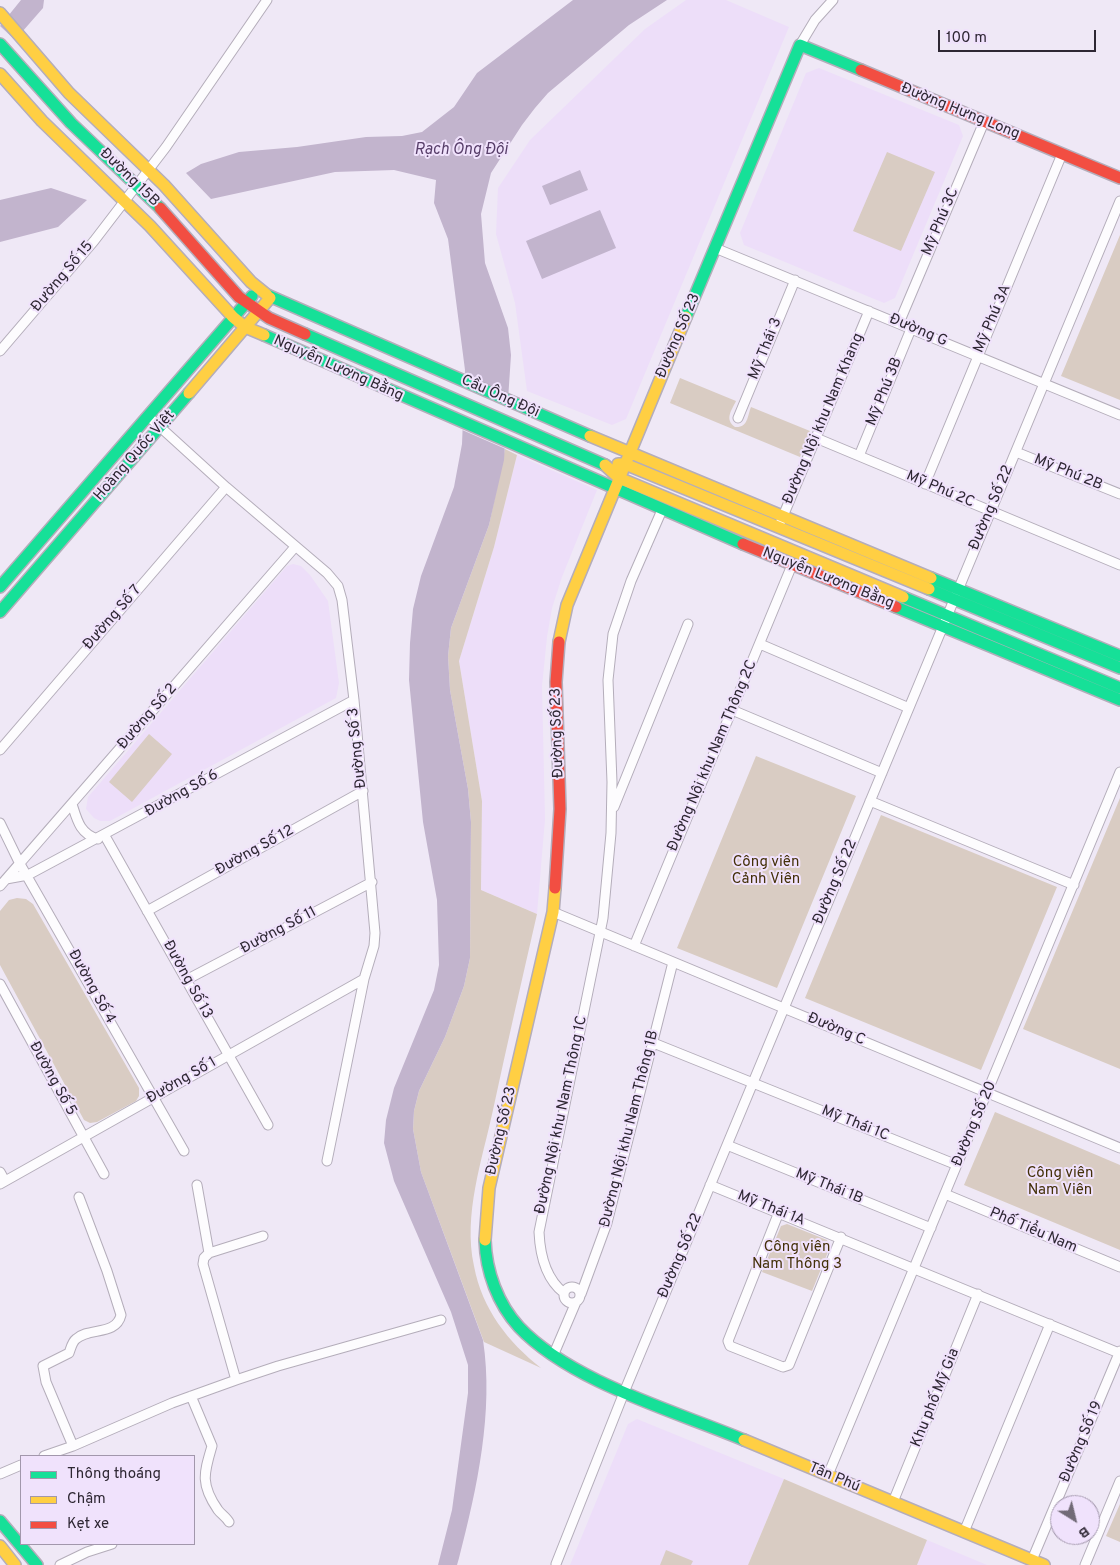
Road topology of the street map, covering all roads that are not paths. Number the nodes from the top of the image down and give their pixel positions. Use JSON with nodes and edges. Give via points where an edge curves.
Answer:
{"nodes":[{"id":1,"x":267,"y":0,"type":"edge"},
{"id":2,"x":833,"y":0,"type":"edge"},
{"id":3,"x":0,"y":13,"type":"edge"},
{"id":4,"x":0,"y":44,"type":"edge"},
{"id":5,"x":800,"y":45,"type":"junction"},
{"id":6,"x":0,"y":74,"type":"edge"},
{"id":7,"x":984,"y":122,"type":"junction"},
{"id":8,"x":1062,"y":154,"type":"junction"},
{"id":9,"x":149,"y":170,"type":"junction"},
{"id":10,"x":1120,"y":178,"type":"edge"},
{"id":11,"x":137,"y":185,"type":"junction"},
{"id":12,"x":125,"y":201,"type":"junction"},
{"id":13,"x":1120,"y":201,"type":"edge"},
{"id":14,"x":716,"y":248,"type":"junction"},
{"id":15,"x":794,"y":280,"type":"junction"},
{"id":16,"x":257,"y":289,"type":"junction"},
{"id":17,"x":270,"y":298,"type":"junction"},
{"id":18,"x":246,"y":302,"type":"junction"},
{"id":19,"x":869,"y":311,"type":"junction"},
{"id":20,"x":258,"y":312,"type":"junction"},
{"id":21,"x":233,"y":317,"type":"junction"},
{"id":22,"x":899,"y":324,"type":"junction"},
{"id":23,"x":245,"y":327,"type":"junction"},
{"id":24,"x":911,"y":329,"type":"junction"},
{"id":25,"x":0,"y":351,"type":"edge"},
{"id":26,"x":978,"y":356,"type":"junction"},
{"id":27,"x":1044,"y":384,"type":"junction"},
{"id":28,"x":439,"y":392,"type":"joint"},
{"id":29,"x":1120,"y":415,"type":"edge"},
{"id":30,"x":148,"y":416,"type":"junction"},
{"id":31,"x":738,"y":418,"type":"dead end"},
{"id":32,"x":552,"y":420,"type":"joint"},
{"id":33,"x":160,"y":427,"type":"junction"},
{"id":34,"x":544,"y":437,"type":"joint"},
{"id":35,"x":816,"y":438,"type":"junction"},
{"id":36,"x":1016,"y":452,"type":"junction"},
{"id":37,"x":630,"y":453,"type":"junction"},
{"id":38,"x":859,"y":456,"type":"junction"},
{"id":39,"x":604,"y":464,"type":"junction"},
{"id":40,"x":625,"y":464,"type":"junction"},
{"id":41,"x":619,"y":478,"type":"junction"},
{"id":42,"x":925,"y":484,"type":"junction"},
{"id":43,"x":226,"y":487,"type":"junction"},
{"id":44,"x":614,"y":490,"type":"junction"},
{"id":45,"x":1120,"y":494,"type":"edge"},
{"id":46,"x":662,"y":510,"type":"junction"},
{"id":47,"x":991,"y":511,"type":"junction"},
{"id":48,"x":781,"y":522,"type":"junction"},
{"id":49,"x":295,"y":547,"type":"junction"},
{"id":50,"x":792,"y":565,"type":"junction"},
{"id":51,"x":1120,"y":566,"type":"edge"},
{"id":52,"x":0,"y":587,"type":"edge"},
{"id":53,"x":956,"y":594,"type":"junction"},
{"id":54,"x":0,"y":612,"type":"edge"},
{"id":55,"x":945,"y":622,"type":"junction"},
{"id":56,"x":688,"y":624,"type":"dead end"},
{"id":57,"x":760,"y":644,"type":"junction"},
{"id":58,"x":1120,"y":656,"type":"edge"},
{"id":59,"x":1120,"y":668,"type":"edge"},
{"id":60,"x":1120,"y":688,"type":"edge"},
{"id":61,"x":354,"y":700,"type":"junction"},
{"id":62,"x":1120,"y":700,"type":"edge"},
{"id":63,"x":909,"y":708,"type":"junction"},
{"id":64,"x":732,"y":710,"type":"junction"},
{"id":65,"x":0,"y":750,"type":"edge"},
{"id":66,"x":1120,"y":772,"type":"edge"},
{"id":67,"x":882,"y":773,"type":"junction"},
{"id":68,"x":362,"y":791,"type":"junction"},
{"id":69,"x":870,"y":801,"type":"junction"},
{"id":70,"x":72,"y":804,"type":"junction"},
{"id":71,"x":612,"y":811,"type":"junction"},
{"id":72,"x":0,"y":823,"type":"edge"},
{"id":73,"x":101,"y":837,"type":"junction"},
{"id":74,"x":20,"y":864,"type":"junction"},
{"id":75,"x":28,"y":876,"type":"junction"},
{"id":76,"x":372,"y":882,"type":"junction"},
{"id":77,"x":3,"y":883,"type":"edge"},
{"id":78,"x":1074,"y":885,"type":"junction"},
{"id":79,"x":147,"y":911,"type":"junction"},
{"id":80,"x":553,"y":912,"type":"junction"},
{"id":81,"x":601,"y":932,"type":"junction"},
{"id":82,"x":634,"y":946,"type":"junction"},
{"id":83,"x":673,"y":962,"type":"junction"},
{"id":84,"x":364,"y":979,"type":"junction"},
{"id":85,"x":186,"y":980,"type":"junction"},
{"id":86,"x":0,"y":984,"type":"edge"},
{"id":87,"x":784,"y":1008,"type":"junction"},
{"id":88,"x":652,"y":1042,"type":"junction"},
{"id":89,"x":229,"y":1055,"type":"junction"},
{"id":90,"x":752,"y":1083,"type":"junction"},
{"id":91,"x":988,"y":1093,"type":"junction"},
{"id":92,"x":153,"y":1098,"type":"junction"},
{"id":93,"x":268,"y":1125,"type":"dead end"},
{"id":94,"x":84,"y":1137,"type":"junction"},
{"id":95,"x":727,"y":1145,"type":"junction"},
{"id":96,"x":1120,"y":1148,"type":"edge"},
{"id":97,"x":184,"y":1151,"type":"dead end"},
{"id":98,"x":328,"y":1161,"type":"dead end"},
{"id":99,"x":958,"y":1165,"type":"junction"},
{"id":100,"x":0,"y":1172,"type":"edge"},
{"id":101,"x":104,"y":1174,"type":"dead end"},
{"id":102,"x":3,"y":1183,"type":"edge"},
{"id":103,"x":197,"y":1185,"type":"dead end"},
{"id":104,"x":710,"y":1185,"type":"junction"},
{"id":105,"x":946,"y":1194,"type":"junction"},
{"id":106,"x":78,"y":1197,"type":"dead end"},
{"id":107,"x":779,"y":1212,"type":"junction"},
{"id":108,"x":931,"y":1228,"type":"junction"},
{"id":109,"x":263,"y":1236,"type":"dead end"},
{"id":110,"x":841,"y":1237,"type":"junction"},
{"id":111,"x":209,"y":1253,"type":"junction"},
{"id":112,"x":1120,"y":1267,"type":"edge"},
{"id":113,"x":915,"y":1268,"type":"junction"},
{"id":114,"x":564,"y":1293,"type":"junction"},
{"id":115,"x":978,"y":1294,"type":"junction"},
{"id":116,"x":578,"y":1298,"type":"junction"},
{"id":117,"x":441,"y":1320,"type":"dead end"},
{"id":118,"x":1050,"y":1324,"type":"junction"},
{"id":119,"x":1120,"y":1352,"type":"edge"},
{"id":120,"x":553,"y":1356,"type":"junction"},
{"id":121,"x":236,"y":1380,"type":"junction"},
{"id":122,"x":625,"y":1390,"type":"junction"},
{"id":123,"x":191,"y":1396,"type":"junction"},
{"id":124,"x":73,"y":1446,"type":"junction"},
{"id":125,"x":47,"y":1455,"type":"edge"},
{"id":126,"x":20,"y":1465,"type":"edge"},
{"id":127,"x":0,"y":1474,"type":"edge"},
{"id":128,"x":828,"y":1475,"type":"junction"},
{"id":129,"x":1120,"y":1481,"type":"edge"},
{"id":130,"x":893,"y":1502,"type":"junction"},
{"id":131,"x":0,"y":1521,"type":"edge"},
{"id":132,"x":228,"y":1522,"type":"dead end"},
{"id":133,"x":964,"y":1532,"type":"junction"},
{"id":134,"x":20,"y":1545,"type":"edge"},
{"id":135,"x":20,"y":1545,"type":"edge"},
{"id":136,"x":109,"y":1545,"type":"edge"},
{"id":137,"x":2,"y":1552,"type":"edge"},
{"id":138,"x":1032,"y":1560,"type":"junction"},
{"id":139,"x":556,"y":1564,"type":"edge"},
{"id":140,"x":16,"y":1565,"type":"edge"},
{"id":141,"x":37,"y":1565,"type":"edge"},
{"id":142,"x":60,"y":1565,"type":"edge"},
{"id":143,"x":1044,"y":1565,"type":"edge"},
{"id":144,"x":1085,"y":1565,"type":"edge"}],
"edges":[{"from":1,"to":9,"type":"street","name":"Đường Số 15"},
{"from":2,"to":5,"type":"street","via":[[815,20]]},
{"from":3,"to":9,"type":"main road","name":"Đường 15B","via":[[69,93]]},
{"from":4,"to":11,"type":"main road","name":"Đường 15B","via":[[71,123]]},
{"from":5,"to":7,"type":"main road","name":"Đường Hưng Long"},
{"from":5,"to":14,"type":"main road","name":"Đường Số 23"},
{"from":6,"to":12,"type":"main road","name":"Đường 15B","via":[[42,121]]},
{"from":7,"to":8,"type":"main road","name":"Đường Hưng Long"},
{"from":7,"to":22,"type":"street","name":"Mỹ Phú 3C"},
{"from":8,"to":10,"type":"main road","name":"Đường Hưng Long"},
{"from":8,"to":26,"type":"street","name":"Mỹ Phú 3A"},
{"from":9,"to":11,"type":"street","name":"Đường Số 15"},
{"from":9,"to":16,"type":"main road","name":"Đường 15B"},
{"from":11,"to":12,"type":"street","name":"Đường Số 15"},
{"from":11,"to":18,"type":"main road","name":"Đường 15B"},
{"from":12,"to":21,"type":"main road","name":"Đường 15B"},
{"from":12,"to":25,"type":"street","name":"Đường Số 15"},
{"from":13,"to":27,"type":"street","name":"Đường Số 22"},
{"from":14,"to":15,"type":"street","name":"Đường G"},
{"from":14,"to":37,"type":"main road","name":"Đường Số 23"},
{"from":15,"to":19,"type":"street","name":"Đường G"},
{"from":15,"to":31,"type":"street","name":"Mỹ Thái 3"},
{"from":16,"to":17,"type":"main road","name":"Đường 15B"},
{"from":16,"to":18,"type":"main road","name":"Hoàng Quốc Việt"},
{"from":17,"to":20,"type":"main road","name":"Hoàng Quốc Việt"},
{"from":17,"to":32,"type":"main road","name":"Cầu Ông Đội"},
{"from":18,"to":20,"type":"main road","name":"Đường 15B"},
{"from":18,"to":21,"type":"main road","name":"Hoàng Quốc Việt"},
{"from":19,"to":22,"type":"street","name":"Đường G"},
{"from":19,"to":35,"type":"street","name":"Đường Nội khu Nam Khang"},
{"from":20,"to":23,"type":"main road","name":"Hoàng Quốc Việt"},
{"from":20,"to":28,"type":"main road","name":"Nguyễn Lương Bằng"},
{"from":21,"to":23,"type":"main road","name":"Đường 15B"},
{"from":21,"to":30,"type":"main road","name":"Hoàng Quốc Việt"},
{"from":22,"to":24,"type":"street","name":"Đường G"},
{"from":23,"to":33,"type":"main road","name":"Hoàng Quốc Việt"},
{"from":23,"to":44,"type":"main road","name":"Nguyễn Lương Bằng"},
{"from":24,"to":26,"type":"street","name":"Đường G"},
{"from":24,"to":38,"type":"street","name":"Mỹ Phú 3B"},
{"from":26,"to":27,"type":"street","name":"Đường G"},
{"from":26,"to":42,"type":"street","name":"Mỹ Phú 3A"},
{"from":27,"to":29,"type":"street","name":"Đường G"},
{"from":27,"to":36,"type":"street","name":"Đường Số 22"},
{"from":28,"to":34,"type":"main road","name":"Cầu Ông Đội"},
{"from":30,"to":33,"type":"street","name":"Đường Số 3"},
{"from":30,"to":52,"type":"main road","name":"Hoàng Quốc Việt"},
{"from":32,"to":37,"type":"main road","name":"Nguyễn Lương Bằng"},
{"from":33,"to":43,"type":"street","name":"Đường Số 3"},
{"from":33,"to":54,"type":"main road","name":"Hoàng Quốc Việt"},
{"from":34,"to":39,"type":"main road","name":"Nguyễn Lương Bằng"},
{"from":35,"to":38,"type":"street","name":"Mỹ Phú 2C"},
{"from":35,"to":48,"type":"street","name":"Đường Nội khu Nam Khang"},
{"from":36,"to":45,"type":"street","name":"Mỹ Phú 2B"},
{"from":36,"to":47,"type":"street","name":"Đường Số 22"},
{"from":37,"to":40,"type":"main road","name":"Đường Số 23"},
{"from":37,"to":48,"type":"main road","name":"Nguyễn Lương Bằng"},
{"from":38,"to":42,"type":"street","name":"Mỹ Phú 2C"},
{"from":39,"to":40,"type":"main road","name":"Nguyễn Lương Bằng"},
{"from":39,"to":41,"type":"main road","name":"Nguyễn Lương Bằng"},
{"from":40,"to":41,"type":"main road","name":"Đường Số 23"},
{"from":40,"to":48,"type":"main road","name":"Nguyễn Lương Bằng"},
{"from":41,"to":44,"type":"main road","name":"Đường Số 23"},
{"from":41,"to":55,"type":"main road","name":"Nguyễn Lương Bằng"},
{"from":42,"to":47,"type":"street","name":"Mỹ Phú 2C"},
{"from":43,"to":49,"type":"street","name":"Đường Số 3"},
{"from":43,"to":65,"type":"street","name":"Đường Số 7"},
{"from":44,"to":46,"type":"main road","name":"Nguyễn Lương Bằng"},
{"from":44,"to":80,"type":"main road","name":"Đường Số 23","via":[[573,588],[559,644],[556,702],[560,809]]},
{"from":46,"to":50,"type":"main road","name":"Nguyễn Lương Bằng"},
{"from":46,"to":71,"type":"street","name":"Đường Nội khu Nam Thông 1C","via":[[628,588],[612,642],[608,680]]},
{"from":47,"to":51,"type":"street","name":"Mỹ Phú 2C"},
{"from":47,"to":53,"type":"street","name":"Đường Số 22"},
{"from":48,"to":53,"type":"main road","name":"Nguyễn Lương Bằng"},
{"from":49,"to":61,"type":"street","name":"Đường Số 3","via":[[338,586]]},
{"from":49,"to":70,"type":"street","name":"Đường Số 2"},
{"from":50,"to":55,"type":"main road","name":"Nguyễn Lương Bằng"},
{"from":50,"to":57,"type":"street","name":"Đường Nội khu Nam Thông 2C"},
{"from":53,"to":55,"type":"street","name":"Đường Số 22"},
{"from":53,"to":58,"type":"main road","name":"Nguyễn Lương Bằng"},
{"from":53,"to":59,"type":"main road","name":"Nguyễn Lương Bằng"},
{"from":55,"to":60,"type":"main road","name":"Nguyễn Lương Bằng"},
{"from":55,"to":62,"type":"main road","name":"Nguyễn Lương Bằng"},
{"from":55,"to":63,"type":"street","name":"Đường Số 22"},
{"from":56,"to":71,"type":"street"},
{"from":57,"to":63,"type":"street"},
{"from":57,"to":64,"type":"street","name":"Đường Nội khu Nam Thông 2C"},
{"from":61,"to":68,"type":"street","name":"Đường Số 3"},
{"from":61,"to":73,"type":"street","name":"Đường Số 6"},
{"from":63,"to":67,"type":"street","name":"Đường Số 22"},
{"from":64,"to":67,"type":"street"},
{"from":64,"to":82,"type":"street","name":"Đường Nội khu Nam Thông 2C"},
{"from":66,"to":78,"type":"street","name":"Đường Số 20"},
{"from":67,"to":69,"type":"street","name":"Đường Số 22"},
{"from":68,"to":76,"type":"street","name":"Đường Số 3"},
{"from":68,"to":79,"type":"street","name":"Đường Số 12"},
{"from":69,"to":78,"type":"street"},
{"from":69,"to":87,"type":"street","name":"Đường Số 22"},
{"from":70,"to":73,"type":"street","via":[[84,833]]},
{"from":70,"to":74,"type":"street","name":"Đường Số 2"},
{"from":71,"to":81,"type":"street","name":"Đường Nội khu Nam Thông 1C"},
{"from":72,"to":74,"type":"street","name":"Đường Số 4"},
{"from":73,"to":75,"type":"street","name":"Đường Số 6"},
{"from":73,"to":79,"type":"street","name":"Đường Số 13"},
{"from":74,"to":75,"type":"street","name":"Đường Số 4"},
{"from":74,"to":77,"type":"street","name":"Đường Số 2"},
{"from":75,"to":77,"type":"street","name":"Đường Số 6"},
{"from":75,"to":92,"type":"street","name":"Đường Số 4"},
{"from":76,"to":84,"type":"street","name":"Đường Số 3","via":[[376,933]]},
{"from":76,"to":85,"type":"street","name":"Đường Số 11"},
{"from":78,"to":91,"type":"street","name":"Đường Số 20"},
{"from":79,"to":85,"type":"street","name":"Đường Số 13"},
{"from":80,"to":81,"type":"street","name":"Đường C"},
{"from":80,"to":120,"type":"main road","name":"Đường Số 23","via":[[489,1188],[484,1239],[488,1267],[502,1302],[524,1332]]},
{"from":81,"to":82,"type":"street","name":"Đường C"},
{"from":81,"to":114,"type":"street","name":"Đường Nội khu Nam Thông 1C","via":[[539,1223],[543,1260],[552,1280]]},
{"from":82,"to":83,"type":"street","name":"Đường C"},
{"from":83,"to":87,"type":"street","name":"Đường C"},
{"from":83,"to":88,"type":"street","name":"Đường Nội khu Nam Thông 1B"},
{"from":84,"to":89,"type":"street","name":"Đường Số 1"},
{"from":84,"to":98,"type":"street","name":"Đường Số 3"},
{"from":85,"to":89,"type":"street","name":"Đường Số 13"},
{"from":86,"to":94,"type":"street","name":"Đường Số 5"},
{"from":87,"to":90,"type":"street","name":"Đường Số 22"},
{"from":87,"to":91,"type":"street","name":"Đường C"},
{"from":88,"to":90,"type":"street","name":"Mỹ Thái 1C"},
{"from":88,"to":116,"type":"street","name":"Đường Nội khu Nam Thông 1B","via":[[607,1223]]},
{"from":89,"to":92,"type":"street","name":"Đường Số 1"},
{"from":89,"to":93,"type":"street","name":"Đường Số 13"},
{"from":90,"to":95,"type":"street","name":"Đường Số 22"},
{"from":90,"to":99,"type":"street","name":"Mỹ Thái 1C"},
{"from":91,"to":96,"type":"street","name":"Đường C"},
{"from":91,"to":99,"type":"street","name":"Đường Số 20"},
{"from":92,"to":94,"type":"street","name":"Đường Số 1"},
{"from":92,"to":97,"type":"street","name":"Đường Số 4"},
{"from":94,"to":101,"type":"street","name":"Đường Số 5"},
{"from":94,"to":102,"type":"street","name":"Đường Số 1"},
{"from":95,"to":104,"type":"street","name":"Đường Số 22"},
{"from":95,"to":108,"type":"street","name":"Mỹ Thái 1B"},
{"from":99,"to":105,"type":"street","name":"Đường Số 20"},
{"from":100,"to":102,"type":"street"},
{"from":103,"to":111,"type":"street"},
{"from":104,"to":107,"type":"street","name":"Mỹ Thái 1A"},
{"from":104,"to":122,"type":"street","name":"Đường Số 22"},
{"from":105,"to":108,"type":"street","name":"Đường Số 20"},
{"from":105,"to":112,"type":"street","name":"Phố Tiểu Nam"},
{"from":106,"to":124,"type":"street","via":[[121,1315],[107,1329],[77,1338],[68,1353],[43,1366],[46,1382]]},
{"from":107,"to":110,"type":"street","name":"Mỹ Thái 1A"},
{"from":107,"to":110,"type":"street","via":[[728,1341],[730,1346],[783,1367],[788,1366]]},
{"from":108,"to":113,"type":"street","name":"Đường Số 20"},
{"from":109,"to":111,"type":"street"},
{"from":110,"to":113,"type":"street","name":"Mỹ Thái 1A"},
{"from":111,"to":121,"type":"street","via":[[203,1264]]},
{"from":113,"to":115,"type":"street"},
{"from":113,"to":128,"type":"street","name":"Đường Số 20"},
{"from":114,"to":116,"type":"street","name":"Đường Nội khu Nam Thông 1C","via":[[567,1302]]},
{"from":114,"to":116,"type":"street","via":[[572,1286],[578,1289]]},
{"from":115,"to":118,"type":"street"},
{"from":115,"to":130,"type":"street","name":"Khu phố Mỹ Gia"},
{"from":116,"to":120,"type":"street","name":"Đường Nội khu Nam Thông 1B"},
{"from":117,"to":121,"type":"street"},
{"from":118,"to":119,"type":"street"},
{"from":118,"to":133,"type":"street"},
{"from":119,"to":138,"type":"street","name":"Đường Số 19"},
{"from":120,"to":122,"type":"main road","name":"Đường Số 23"},
{"from":121,"to":123,"type":"street"},
{"from":122,"to":128,"type":"main road","name":"Tân Phú"},
{"from":122,"to":139,"type":"street","name":"Đường Số 22"},
{"from":123,"to":124,"type":"street"},
{"from":123,"to":132,"type":"street","via":[[212,1446],[207,1458],[205,1486]]},
{"from":124,"to":125,"type":"street"},
{"from":126,"to":127,"type":"street"},
{"from":128,"to":130,"type":"main road","name":"Tân Phú"},
{"from":129,"to":144,"type":"street"},
{"from":130,"to":133,"type":"main road","name":"Tân Phú"},
{"from":131,"to":135,"type":"main road"},
{"from":133,"to":138,"type":"main road","name":"Tân Phú"},
{"from":134,"to":141,"type":"main road"},
{"from":136,"to":142,"type":"street"},
{"from":137,"to":140,"type":"main road"},
{"from":138,"to":143,"type":"main road","name":"Tân Phú"}]}
